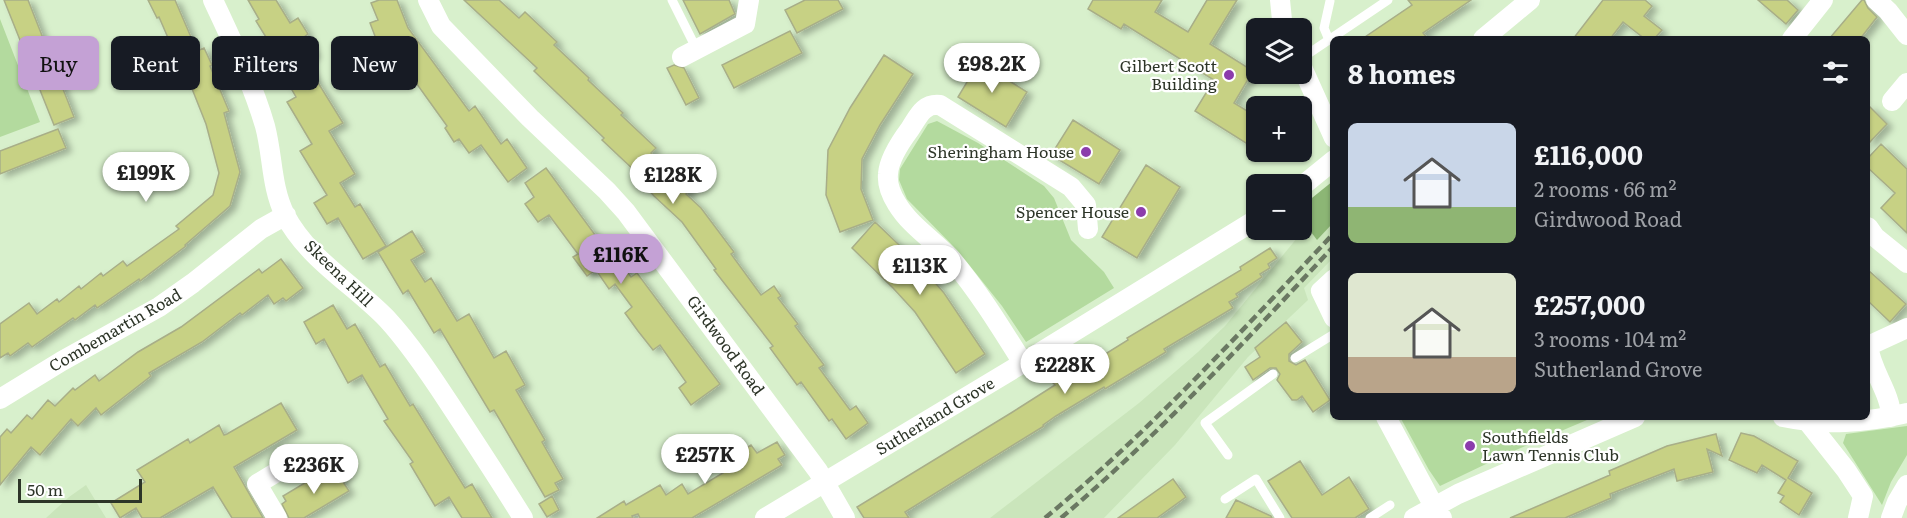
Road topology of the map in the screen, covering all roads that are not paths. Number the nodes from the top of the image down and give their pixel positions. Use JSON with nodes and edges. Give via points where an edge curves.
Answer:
{"nodes":[{"id":1,"x":213,"y":0,"type":"edge"},
{"id":2,"x":428,"y":0,"type":"edge"},
{"id":3,"x":672,"y":0,"type":"edge"},
{"id":4,"x":749,"y":0,"type":"edge"},
{"id":5,"x":1280,"y":0,"type":"edge"},
{"id":6,"x":1388,"y":0,"type":"edge"},
{"id":7,"x":1530,"y":0,"type":"edge"},
{"id":8,"x":1823,"y":0,"type":"edge"},
{"id":9,"x":1876,"y":0,"type":"edge"},
{"id":10,"x":1330,"y":1,"type":"edge"},
{"id":11,"x":1282,"y":18,"type":"edge"},
{"id":12,"x":1907,"y":35,"type":"edge"},
{"id":13,"x":1335,"y":36,"type":"edge"},
{"id":14,"x":1487,"y":36,"type":"edge"},
{"id":15,"x":1794,"y":36,"type":"edge"},
{"id":16,"x":1329,"y":40,"type":"joint"},
{"id":17,"x":1312,"y":51,"type":"edge"},
{"id":18,"x":690,"y":54,"type":"joint"},
{"id":19,"x":1907,"y":83,"type":"edge"},
{"id":20,"x":1310,"y":84,"type":"edge"},
{"id":21,"x":1892,"y":101,"type":"dead end"},
{"id":22,"x":1330,"y":129,"type":"edge"},
{"id":23,"x":1330,"y":163,"type":"edge"},
{"id":24,"x":1312,"y":178,"type":"edge"},
{"id":25,"x":286,"y":215,"type":"junction"},
{"id":26,"x":1246,"y":226,"type":"edge"},
{"id":27,"x":1088,"y":229,"type":"dead end"},
{"id":28,"x":1870,"y":230,"type":"edge"},
{"id":29,"x":1906,"y":259,"type":"edge"},
{"id":30,"x":1330,"y":283,"type":"edge"},
{"id":31,"x":1330,"y":310,"type":"edge"},
{"id":32,"x":1907,"y":328,"type":"edge"},
{"id":33,"x":1330,"y":336,"type":"edge"},
{"id":34,"x":1870,"y":345,"type":"edge"},
{"id":35,"x":1870,"y":357,"type":"edge"},
{"id":36,"x":1295,"y":358,"type":"dead end"},
{"id":37,"x":1023,"y":363,"type":"junction"},
{"id":38,"x":1273,"y":374,"type":"dead end"},
{"id":39,"x":0,"y":399,"type":"edge"},
{"id":40,"x":1899,"y":415,"type":"edge"},
{"id":41,"x":1388,"y":420,"type":"edge"},
{"id":42,"x":1628,"y":420,"type":"edge"},
{"id":43,"x":1798,"y":420,"type":"edge"},
{"id":44,"x":1868,"y":420,"type":"edge"},
{"id":45,"x":1870,"y":420,"type":"edge"},
{"id":46,"x":1808,"y":422,"type":"junction"},
{"id":47,"x":305,"y":455,"type":"dead end"},
{"id":48,"x":1228,"y":455,"type":"dead end"},
{"id":49,"x":824,"y":482,"type":"junction"},
{"id":50,"x":1907,"y":485,"type":"edge"},
{"id":51,"x":1863,"y":496,"type":"junction"},
{"id":52,"x":1225,"y":499,"type":"dead end"},
{"id":53,"x":1390,"y":505,"type":"dead end"},
{"id":54,"x":1438,"y":512,"type":"edge"},
{"id":55,"x":278,"y":518,"type":"edge"},
{"id":56,"x":523,"y":518,"type":"edge"},
{"id":57,"x":765,"y":518,"type":"edge"},
{"id":58,"x":845,"y":518,"type":"edge"},
{"id":59,"x":1280,"y":518,"type":"edge"},
{"id":60,"x":1371,"y":518,"type":"edge"},
{"id":61,"x":1414,"y":518,"type":"edge"},
{"id":62,"x":1858,"y":518,"type":"edge"},
{"id":63,"x":1880,"y":518,"type":"edge"},
{"id":64,"x":1891,"y":518,"type":"edge"}],
"edges":[{"from":1,"to":25,"type":"street","name":"Skeena Hill","via":[[258,104],[276,189]]},
{"from":2,"to":49,"type":"street","name":"Girdwood Road","via":[[441,27],[626,212]]},
{"from":3,"to":18,"type":"lane"},
{"from":4,"to":18,"type":"street","via":[[745,24]]},
{"from":5,"to":11,"type":"street"},
{"from":6,"to":13,"type":"lane"},
{"from":7,"to":14,"type":"street"},
{"from":8,"to":15,"type":"street"},
{"from":9,"to":12,"type":"street"},
{"from":10,"to":16,"type":"lane","via":[[1323,28]]},
{"from":16,"to":17,"type":"lane"},
{"from":19,"to":21,"type":"street"},
{"from":20,"to":22,"type":"street"},
{"from":23,"to":24,"type":"street"},
{"from":25,"to":39,"type":"street","name":"Combemartin Road","via":[[261,229],[159,307]]},
{"from":25,"to":56,"type":"street","name":"Skeena Hill","via":[[319,258],[404,339]]},
{"from":26,"to":37,"type":"street","name":"Sutherland Grove"},
{"from":27,"to":37,"type":"street","via":[[1086,205],[1071,187],[940,105],[931,104],[924,109],[891,162],[887,175],[897,204],[951,259]]},
{"from":28,"to":29,"type":"street"},
{"from":30,"to":31,"type":"street","via":[[1321,291]]},
{"from":32,"to":34,"type":"street"},
{"from":33,"to":36,"type":"lane"},
{"from":35,"to":40,"type":"street","via":[[1890,406]]},
{"from":37,"to":49,"type":"street","name":"Sutherland Grove"},
{"from":38,"to":48,"type":"lane","via":[[1205,423]]},
{"from":40,"to":45,"type":"street"},
{"from":41,"to":54,"type":"street"},
{"from":42,"to":54,"type":"street","via":[[1552,451]]},
{"from":43,"to":46,"type":"street"},
{"from":44,"to":46,"type":"street","via":[[1844,424]]},
{"from":46,"to":51,"type":"street"},
{"from":47,"to":55,"type":"street","via":[[257,484]]},
{"from":49,"to":57,"type":"street","name":"Sutherland Grove"},
{"from":49,"to":58,"type":"street","name":"Girdwood Road"},
{"from":50,"to":64,"type":"street"},
{"from":51,"to":62,"type":"street"},
{"from":51,"to":63,"type":"street"},
{"from":52,"to":59,"type":"lane","via":[[1256,479]]},
{"from":53,"to":60,"type":"lane"},
{"from":54,"to":61,"type":"street"}]}
